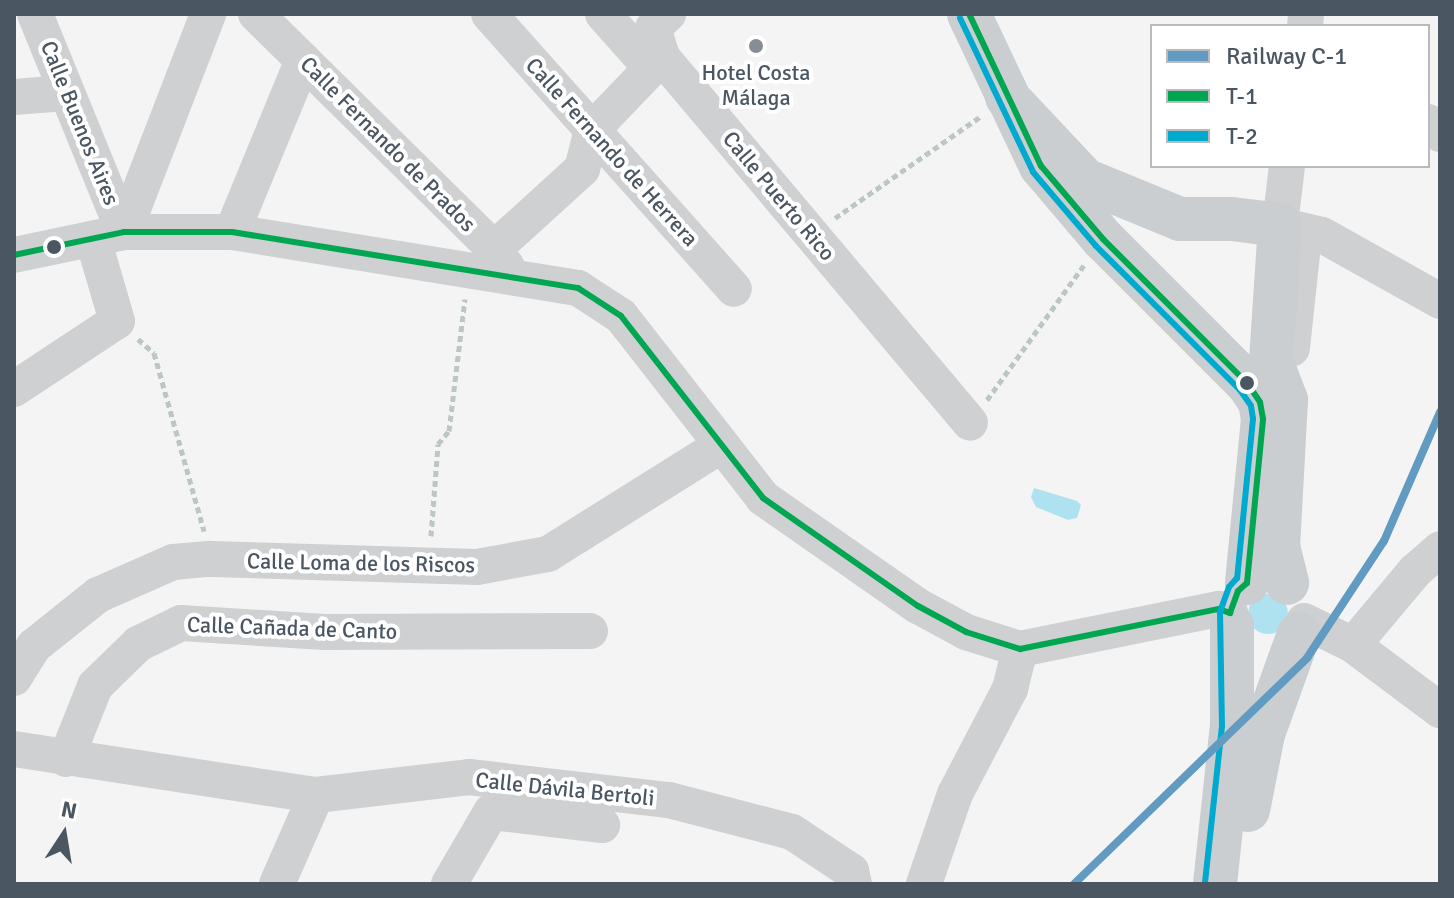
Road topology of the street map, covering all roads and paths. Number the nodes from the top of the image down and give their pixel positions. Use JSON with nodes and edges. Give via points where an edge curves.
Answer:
{"nodes":[{"id":1,"x":35,"y":14,"type":"edge"},
{"id":2,"x":208,"y":14,"type":"edge"},
{"id":3,"x":256,"y":14,"type":"edge"},
{"id":4,"x":489,"y":14,"type":"edge"},
{"id":5,"x":603,"y":14,"type":"edge"},
{"id":6,"x":668,"y":14,"type":"edge"},
{"id":7,"x":969,"y":14,"type":"edge"},
{"id":8,"x":303,"y":60,"type":"junction"},
{"id":9,"x":656,"y":62,"type":"junction"},
{"id":10,"x":66,"y":93,"type":"junction"},
{"id":11,"x":14,"y":97,"type":"edge"},
{"id":12,"x":1007,"y":97,"type":"junction"},
{"id":13,"x":592,"y":130,"type":"junction"},
{"id":14,"x":1287,"y":168,"type":"edge"},
{"id":15,"x":1280,"y":225,"type":"junction"},
{"id":16,"x":232,"y":232,"type":"junction"},
{"id":17,"x":109,"y":235,"type":"junction"},
{"id":18,"x":812,"y":235,"type":"junction"},
{"id":19,"x":1103,"y":239,"type":"junction"},
{"id":20,"x":14,"y":255,"type":"edge"},
{"id":21,"x":481,"y":260,"type":"junction"},
{"id":22,"x":734,"y":289,"type":"dead end"},
{"id":23,"x":1440,"y":301,"type":"edge"},
{"id":24,"x":117,"y":321,"type":"junction"},
{"id":25,"x":14,"y":389,"type":"edge"},
{"id":26,"x":1275,"y":410,"type":"junction"},
{"id":27,"x":970,"y":423,"type":"joint"},
{"id":28,"x":720,"y":446,"type":"junction"},
{"id":29,"x":432,"y":533,"type":"dead end"},
{"id":30,"x":1440,"y":549,"type":"edge"},
{"id":31,"x":211,"y":559,"type":"junction"},
{"id":32,"x":1266,"y":610,"type":"junction"},
{"id":33,"x":590,"y":631,"type":"dead end"},
{"id":34,"x":1353,"y":645,"type":"junction"},
{"id":35,"x":1020,"y":649,"type":"junction"},
{"id":36,"x":14,"y":678,"type":"edge"},
{"id":37,"x":1440,"y":710,"type":"edge"},
{"id":38,"x":14,"y":749,"type":"edge"},
{"id":39,"x":66,"y":759,"type":"junction"},
{"id":40,"x":316,"y":795,"type":"junction"},
{"id":41,"x":602,"y":825,"type":"dead end"},
{"id":42,"x":277,"y":884,"type":"edge"},
{"id":43,"x":449,"y":884,"type":"edge"},
{"id":44,"x":854,"y":884,"type":"edge"},
{"id":45,"x":924,"y":884,"type":"edge"},
{"id":46,"x":1215,"y":884,"type":"edge"},
{"id":47,"x":1240,"y":884,"type":"edge"}],
"edges":[{"from":1,"to":10,"type":"street","name":"Calle Buenos Aires"},
{"from":2,"to":17,"type":"street"},
{"from":3,"to":8,"type":"street","name":"Calle Fernando de Prados"},
{"from":4,"to":13,"type":"street","name":"Calle Fernando de Herrera"},
{"from":5,"to":9,"type":"street","name":"Calle Puerto Rico"},
{"from":6,"to":9,"type":"street","via":[[653,28]]},
{"from":7,"to":12,"type":"main road"},
{"from":8,"to":16,"type":"street"},
{"from":8,"to":21,"type":"street","name":"Calle Fernando de Prados"},
{"from":9,"to":13,"type":"street"},
{"from":9,"to":18,"type":"street","name":"Calle Puerto Rico"},
{"from":10,"to":11,"type":"street"},
{"from":10,"to":17,"type":"street","name":"Calle Buenos Aires"},
{"from":12,"to":15,"type":"main road","via":[[1085,180],[1180,219]]},
{"from":12,"to":18,"type":"path"},
{"from":12,"to":19,"type":"main road","via":[[1041,166]]},
{"from":13,"to":21,"type":"street","via":[[582,169]]},
{"from":13,"to":22,"type":"street","name":"Calle Fernando de Herrera"},
{"from":14,"to":15,"type":"street"},
{"from":15,"to":23,"type":"street","via":[[1322,235]]},
{"from":15,"to":26,"type":"main road","via":[[1271,361]]},
{"from":16,"to":17,"type":"street"},
{"from":16,"to":21,"type":"street"},
{"from":17,"to":20,"type":"street"},
{"from":17,"to":24,"type":"street","name":"Calle Buenos Aires"},
{"from":18,"to":27,"type":"street","name":"Calle Puerto Rico"},
{"from":19,"to":26,"type":"main road","via":[[1260,402]]},
{"from":19,"to":27,"type":"path"},
{"from":21,"to":28,"type":"street","name":"Calle Fernando de Prados","via":[[515,278],[578,288],[621,316]]},
{"from":21,"to":29,"type":"path","via":[[449,431],[438,444]]},
{"from":24,"to":25,"type":"street"},
{"from":24,"to":31,"type":"path","via":[[154,353]]},
{"from":26,"to":32,"type":"main road","via":[[1278,546]]},
{"from":28,"to":31,"type":"street","name":"Calle Loma de los Riscos","via":[[548,554],[477,567]]},
{"from":28,"to":35,"type":"street","via":[[763,498],[918,606],[966,632]]},
{"from":30,"to":34,"type":"street"},
{"from":31,"to":36,"type":"street","name":"Calle Loma de los Riscos","via":[[173,562],[98,595],[34,646]]},
{"from":32,"to":34,"type":"street"},
{"from":32,"to":35,"type":"street","via":[[1219,609]]},
{"from":32,"to":46,"type":"main road","via":[[1232,726]]},
{"from":32,"to":47,"type":"main road","via":[[1263,734]]},
{"from":33,"to":39,"type":"street","name":"Calle Cañada de Canto","via":[[325,632],[181,623],[138,644],[95,686]]},
{"from":34,"to":37,"type":"street"},
{"from":35,"to":45,"type":"street","via":[[1010,689],[955,794]]},
{"from":38,"to":39,"type":"street","name":"Calle Dávila Bertoli"},
{"from":39,"to":40,"type":"street","name":"Calle Dávila Bertoli"},
{"from":40,"to":42,"type":"street"},
{"from":40,"to":44,"type":"street","name":"Calle Dávila Bertoli","via":[[469,777],[669,800],[792,832],[851,871]]},
{"from":41,"to":43,"type":"street","via":[[491,812]]}]}
